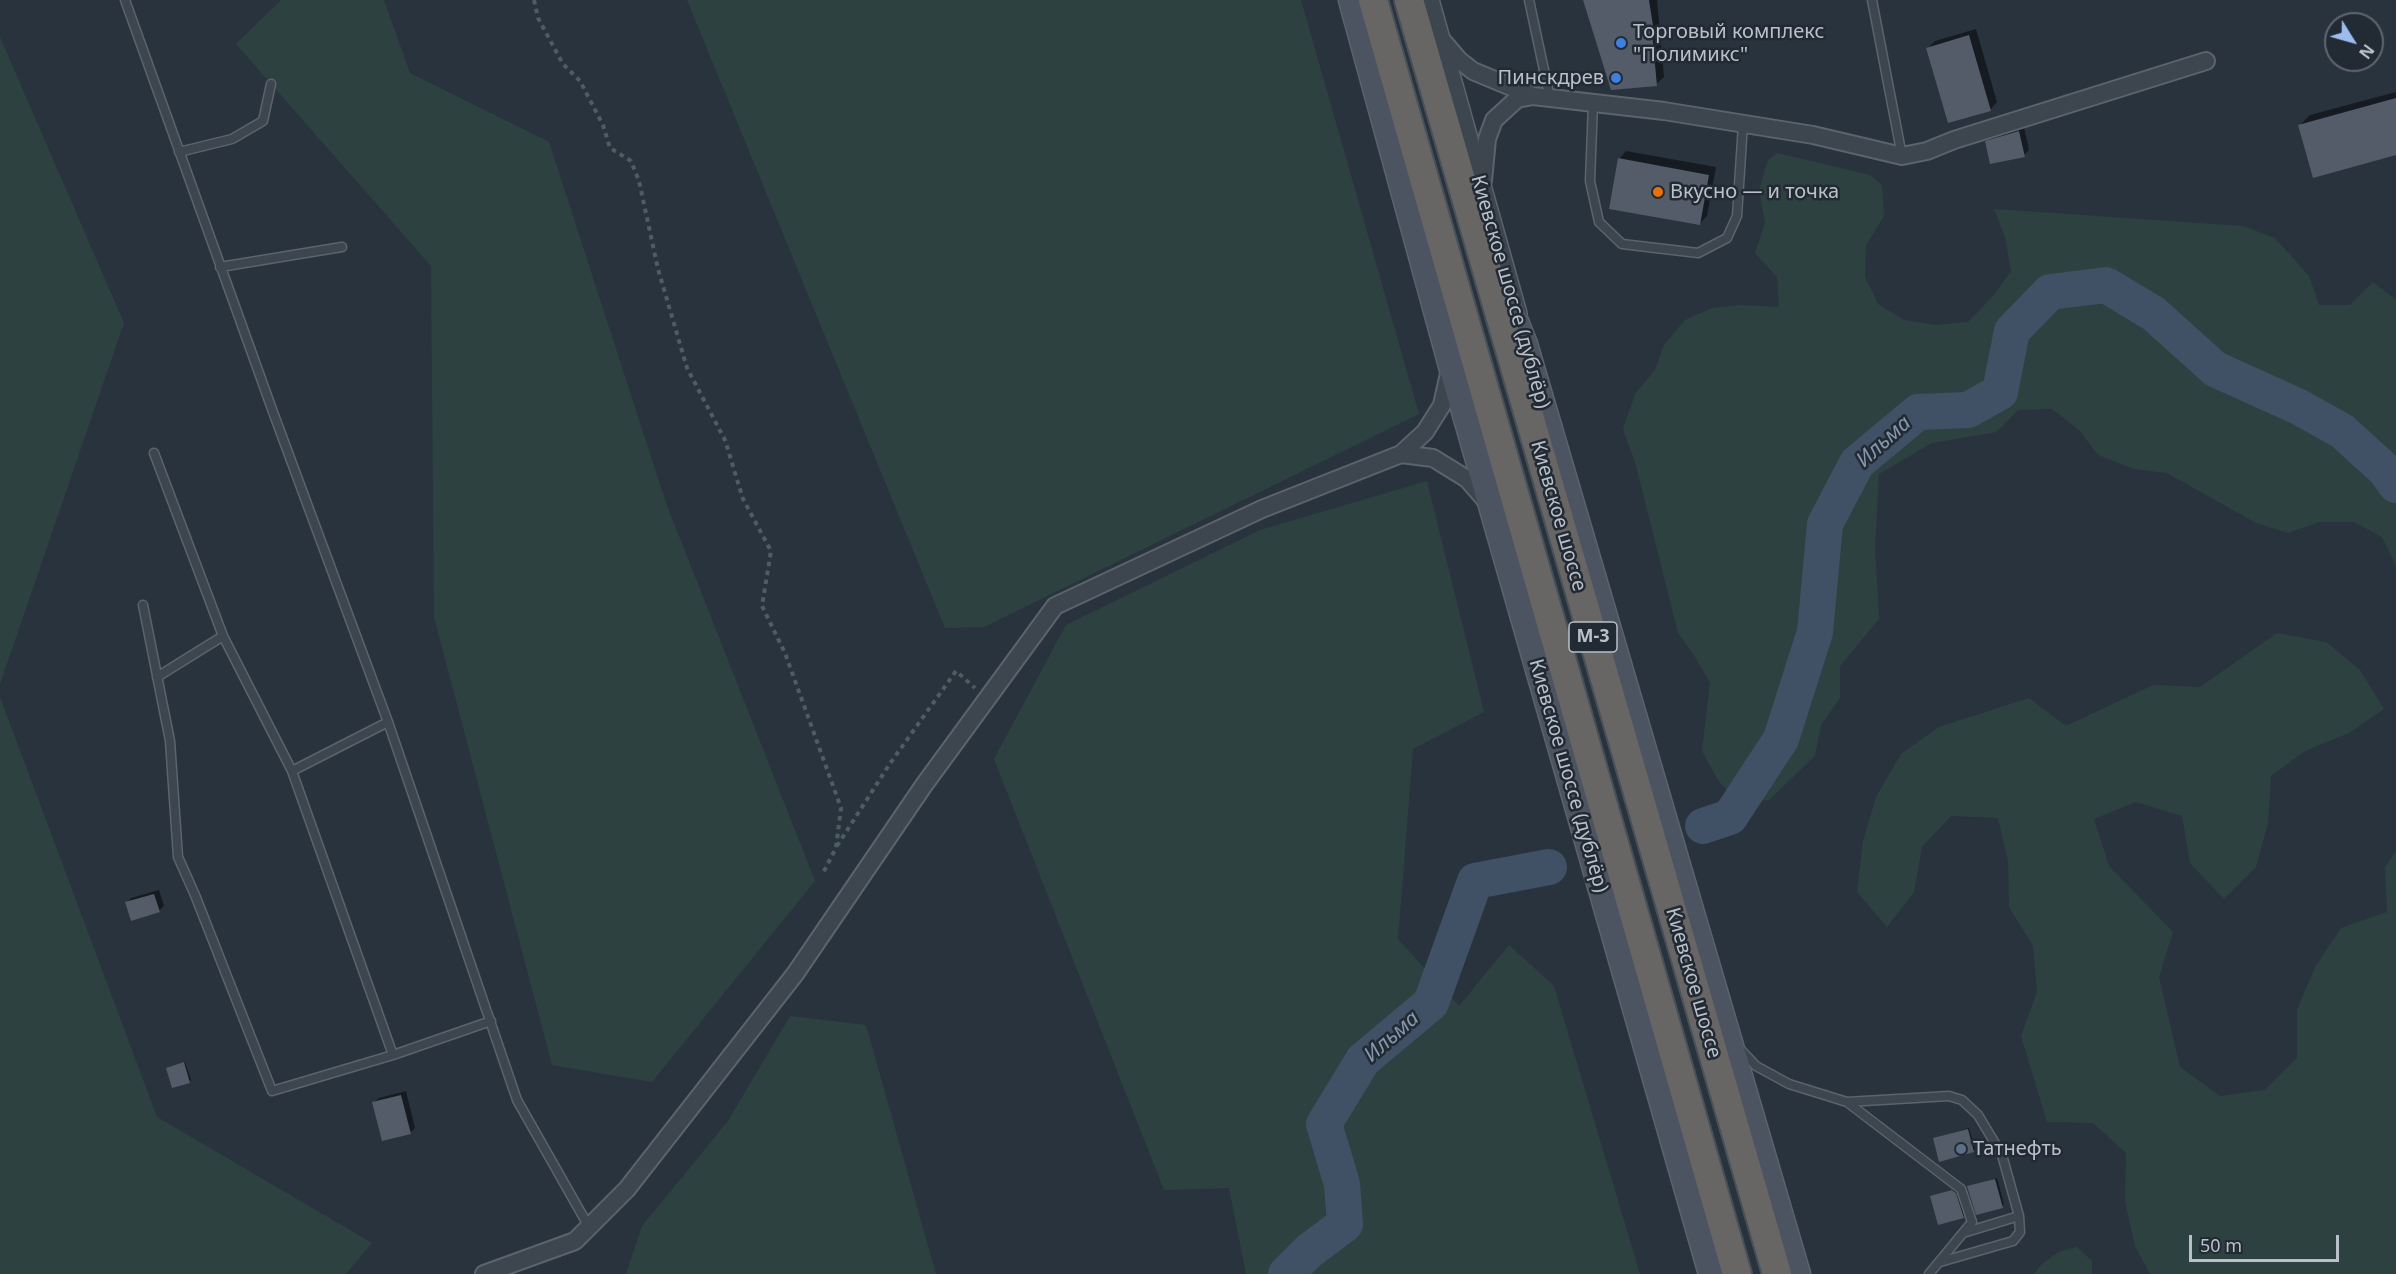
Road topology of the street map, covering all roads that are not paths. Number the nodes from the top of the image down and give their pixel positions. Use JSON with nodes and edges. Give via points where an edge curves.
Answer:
{"nodes":[{"id":1,"x":125,"y":0,"type":"edge"},
{"id":2,"x":1351,"y":0,"type":"edge"},
{"id":3,"x":1373,"y":0,"type":"edge"},
{"id":4,"x":1409,"y":0,"type":"edge"},
{"id":5,"x":1428,"y":0,"type":"edge"},
{"id":6,"x":1529,"y":0,"type":"edge"},
{"id":7,"x":1872,"y":0,"type":"edge"},
{"id":8,"x":1437,"y":33,"type":"junction"},
{"id":9,"x":2206,"y":61,"type":"dead end"},
{"id":10,"x":271,"y":84,"type":"dead end"},
{"id":11,"x":1541,"y":97,"type":"junction"},
{"id":12,"x":1593,"y":103,"type":"junction"},
{"id":13,"x":1743,"y":124,"type":"junction"},
{"id":14,"x":179,"y":152,"type":"junction"},
{"id":15,"x":1902,"y":156,"type":"junction"},
{"id":16,"x":1473,"y":196,"type":"junction"},
{"id":17,"x":342,"y":247,"type":"dead end"},
{"id":18,"x":220,"y":267,"type":"junction"},
{"id":19,"x":1451,"y":366,"type":"junction"},
{"id":20,"x":154,"y":453,"type":"dead end"},
{"id":21,"x":1401,"y":454,"type":"junction"},
{"id":22,"x":1491,"y":506,"type":"junction"},
{"id":23,"x":143,"y":605,"type":"dead end"},
{"id":24,"x":223,"y":636,"type":"junction"},
{"id":25,"x":157,"y":677,"type":"junction"},
{"id":26,"x":388,"y":722,"type":"junction"},
{"id":27,"x":292,"y":771,"type":"junction"},
{"id":28,"x":491,"y":1021,"type":"junction"},
{"id":29,"x":1728,"y":1037,"type":"junction"},
{"id":30,"x":393,"y":1055,"type":"junction"},
{"id":31,"x":1847,"y":1102,"type":"junction"},
{"id":32,"x":2019,"y":1216,"type":"junction"},
{"id":33,"x":589,"y":1227,"type":"junction"},
{"id":34,"x":1962,"y":1233,"type":"junction"},
{"id":35,"x":1939,"y":1262,"type":"junction"},
{"id":36,"x":484,"y":1274,"type":"edge"},
{"id":37,"x":1711,"y":1274,"type":"edge"},
{"id":38,"x":1737,"y":1274,"type":"edge"},
{"id":39,"x":1777,"y":1274,"type":"edge"},
{"id":40,"x":1798,"y":1274,"type":"edge"},
{"id":41,"x":1929,"y":1274,"type":"edge"}],
"edges":[{"from":1,"to":14,"type":"lane"},
{"from":2,"to":19,"type":"main road","name":"Киевское шоссе (дублёр)"},
{"from":3,"to":38,"type":"highway","name":"Киевское шоссе","number":"М-3"},
{"from":4,"to":16,"type":"highway","name":"Киевское шоссе","number":"М-3"},
{"from":5,"to":8,"type":"street","name":"Киевское шоссе (дублёр)"},
{"from":6,"to":11,"type":"lane"},
{"from":7,"to":15,"type":"lane"},
{"from":8,"to":11,"type":"street","via":[[1449,51],[1473,71]]},
{"from":8,"to":16,"type":"street","name":"Киевское шоссе (дублёр)"},
{"from":9,"to":15,"type":"street"},
{"from":10,"to":14,"type":"lane","via":[[263,121],[232,139]]},
{"from":11,"to":12,"type":"street"},
{"from":11,"to":16,"type":"street","via":[[1518,99],[1494,120]]},
{"from":12,"to":13,"type":"street"},
{"from":12,"to":13,"type":"lane","via":[[1592,191],[1599,222],[1622,244],[1698,253],[1727,238],[1737,216]]},
{"from":13,"to":15,"type":"street","via":[[1813,135]]},
{"from":14,"to":18,"type":"lane"},
{"from":16,"to":29,"type":"main road","name":"Киевское шоссе (дублёр)","via":[[1525,344]]},
{"from":16,"to":39,"type":"highway","name":"Киевское шоссе","number":"М-3"},
{"from":17,"to":18,"type":"lane"},
{"from":18,"to":26,"type":"lane"},
{"from":19,"to":21,"type":"street","via":[[1442,405],[1425,432]]},
{"from":19,"to":22,"type":"main road","name":"Киевское шоссе (дублёр)"},
{"from":20,"to":24,"type":"lane"},
{"from":21,"to":22,"type":"street","via":[[1433,458],[1467,479]]},
{"from":21,"to":33,"type":"street","via":[[1262,509],[1055,606],[924,784],[795,974],[627,1189]]},
{"from":22,"to":37,"type":"main road","name":"Киевское шоссе (дублёр)"},
{"from":23,"to":25,"type":"lane"},
{"from":24,"to":25,"type":"lane"},
{"from":24,"to":27,"type":"lane"},
{"from":25,"to":30,"type":"lane","via":[[170,741],[178,857],[272,1092]]},
{"from":26,"to":27,"type":"lane"},
{"from":26,"to":28,"type":"lane"},
{"from":27,"to":30,"type":"lane"},
{"from":28,"to":30,"type":"lane"},
{"from":28,"to":33,"type":"lane","via":[[517,1100]]},
{"from":29,"to":31,"type":"lane","via":[[1756,1066],[1789,1084]]},
{"from":29,"to":40,"type":"main road","name":"Киевское шоссе (дублёр)"},
{"from":31,"to":32,"type":"lane","via":[[1940,1096],[1962,1100],[1978,1115],[2002,1155]]},
{"from":31,"to":34,"type":"lane","via":[[1961,1189],[1971,1222]]},
{"from":32,"to":34,"type":"lane"},
{"from":32,"to":35,"type":"lane","via":[[2020,1232],[2013,1241]]},
{"from":33,"to":36,"type":"street","via":[[575,1241]]},
{"from":34,"to":35,"type":"lane"},
{"from":35,"to":41,"type":"lane"}]}
